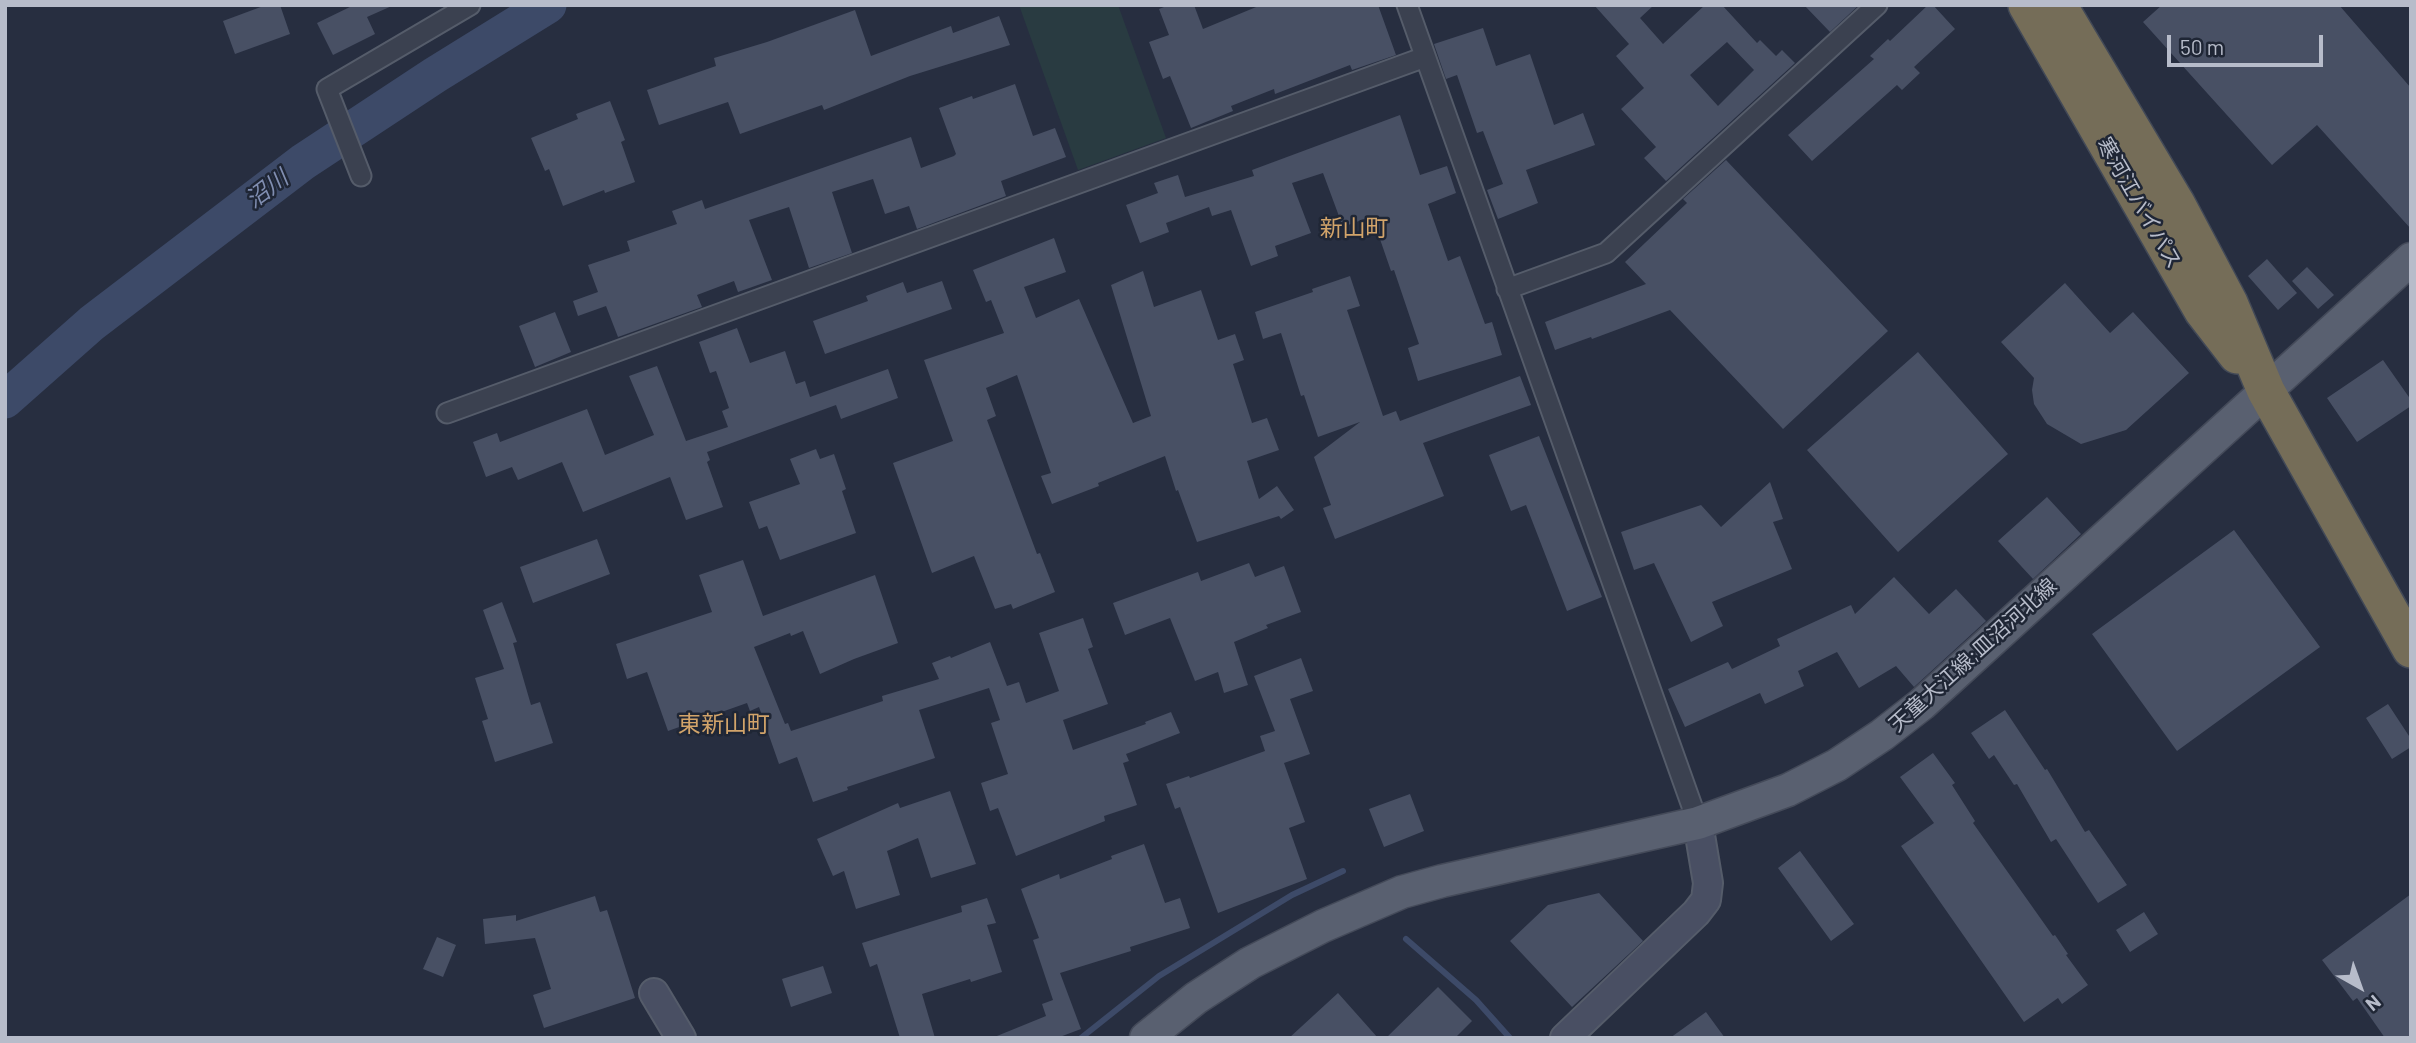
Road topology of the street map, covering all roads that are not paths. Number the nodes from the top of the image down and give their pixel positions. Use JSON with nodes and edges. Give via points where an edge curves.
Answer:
{"nodes":[{"id":1,"x":470,"y":5,"type":"edge"},
{"id":2,"x":1407,"y":5,"type":"edge"},
{"id":3,"x":1877,"y":5,"type":"edge"},
{"id":4,"x":2026,"y":5,"type":"edge"},
{"id":5,"x":2058,"y":5,"type":"edge"},
{"id":6,"x":1425,"y":57,"type":"junction"},
{"id":7,"x":361,"y":176,"type":"dead end"},
{"id":8,"x":2411,"y":259,"type":"edge"},
{"id":9,"x":1507,"y":289,"type":"junction"},
{"id":10,"x":2266,"y":391,"type":"junction"},
{"id":11,"x":447,"y":413,"type":"dead end"},
{"id":12,"x":2411,"y":649,"type":"edge"},
{"id":13,"x":1698,"y":824,"type":"junction"},
{"id":14,"x":654,"y":993,"type":"dead end"},
{"id":15,"x":681,"y":1038,"type":"edge"},
{"id":16,"x":1146,"y":1038,"type":"edge"},
{"id":17,"x":1565,"y":1038,"type":"edge"}],
"edges":[{"from":1,"to":7,"type":"street","via":[[327,89]]},
{"from":2,"to":6,"type":"street"},
{"from":3,"to":9,"type":"street","via":[[1606,253]]},
{"from":4,"to":10,"type":"highway","name":"寒河江バイパス","via":[[2203,311]]},
{"from":5,"to":10,"type":"highway","name":"寒河江バイパス","via":[[2229,303]]},
{"from":6,"to":9,"type":"street"},
{"from":6,"to":11,"type":"street"},
{"from":8,"to":10,"type":"main road","name":"天童大江線;皿沼河北線"},
{"from":9,"to":13,"type":"street"},
{"from":10,"to":12,"type":"highway","name":"寒河江バイパス"},
{"from":10,"to":13,"type":"main road","name":"天童大江線;皿沼河北線","via":[[1922,704],[1882,735],[1788,790]]},
{"from":13,"to":16,"type":"main road","name":"天童大江線;皿沼河北線","via":[[1402,892],[1250,963]]},
{"from":13,"to":17,"type":"street","via":[[1708,883],[1706,900]]},
{"from":14,"to":15,"type":"street"}]}
